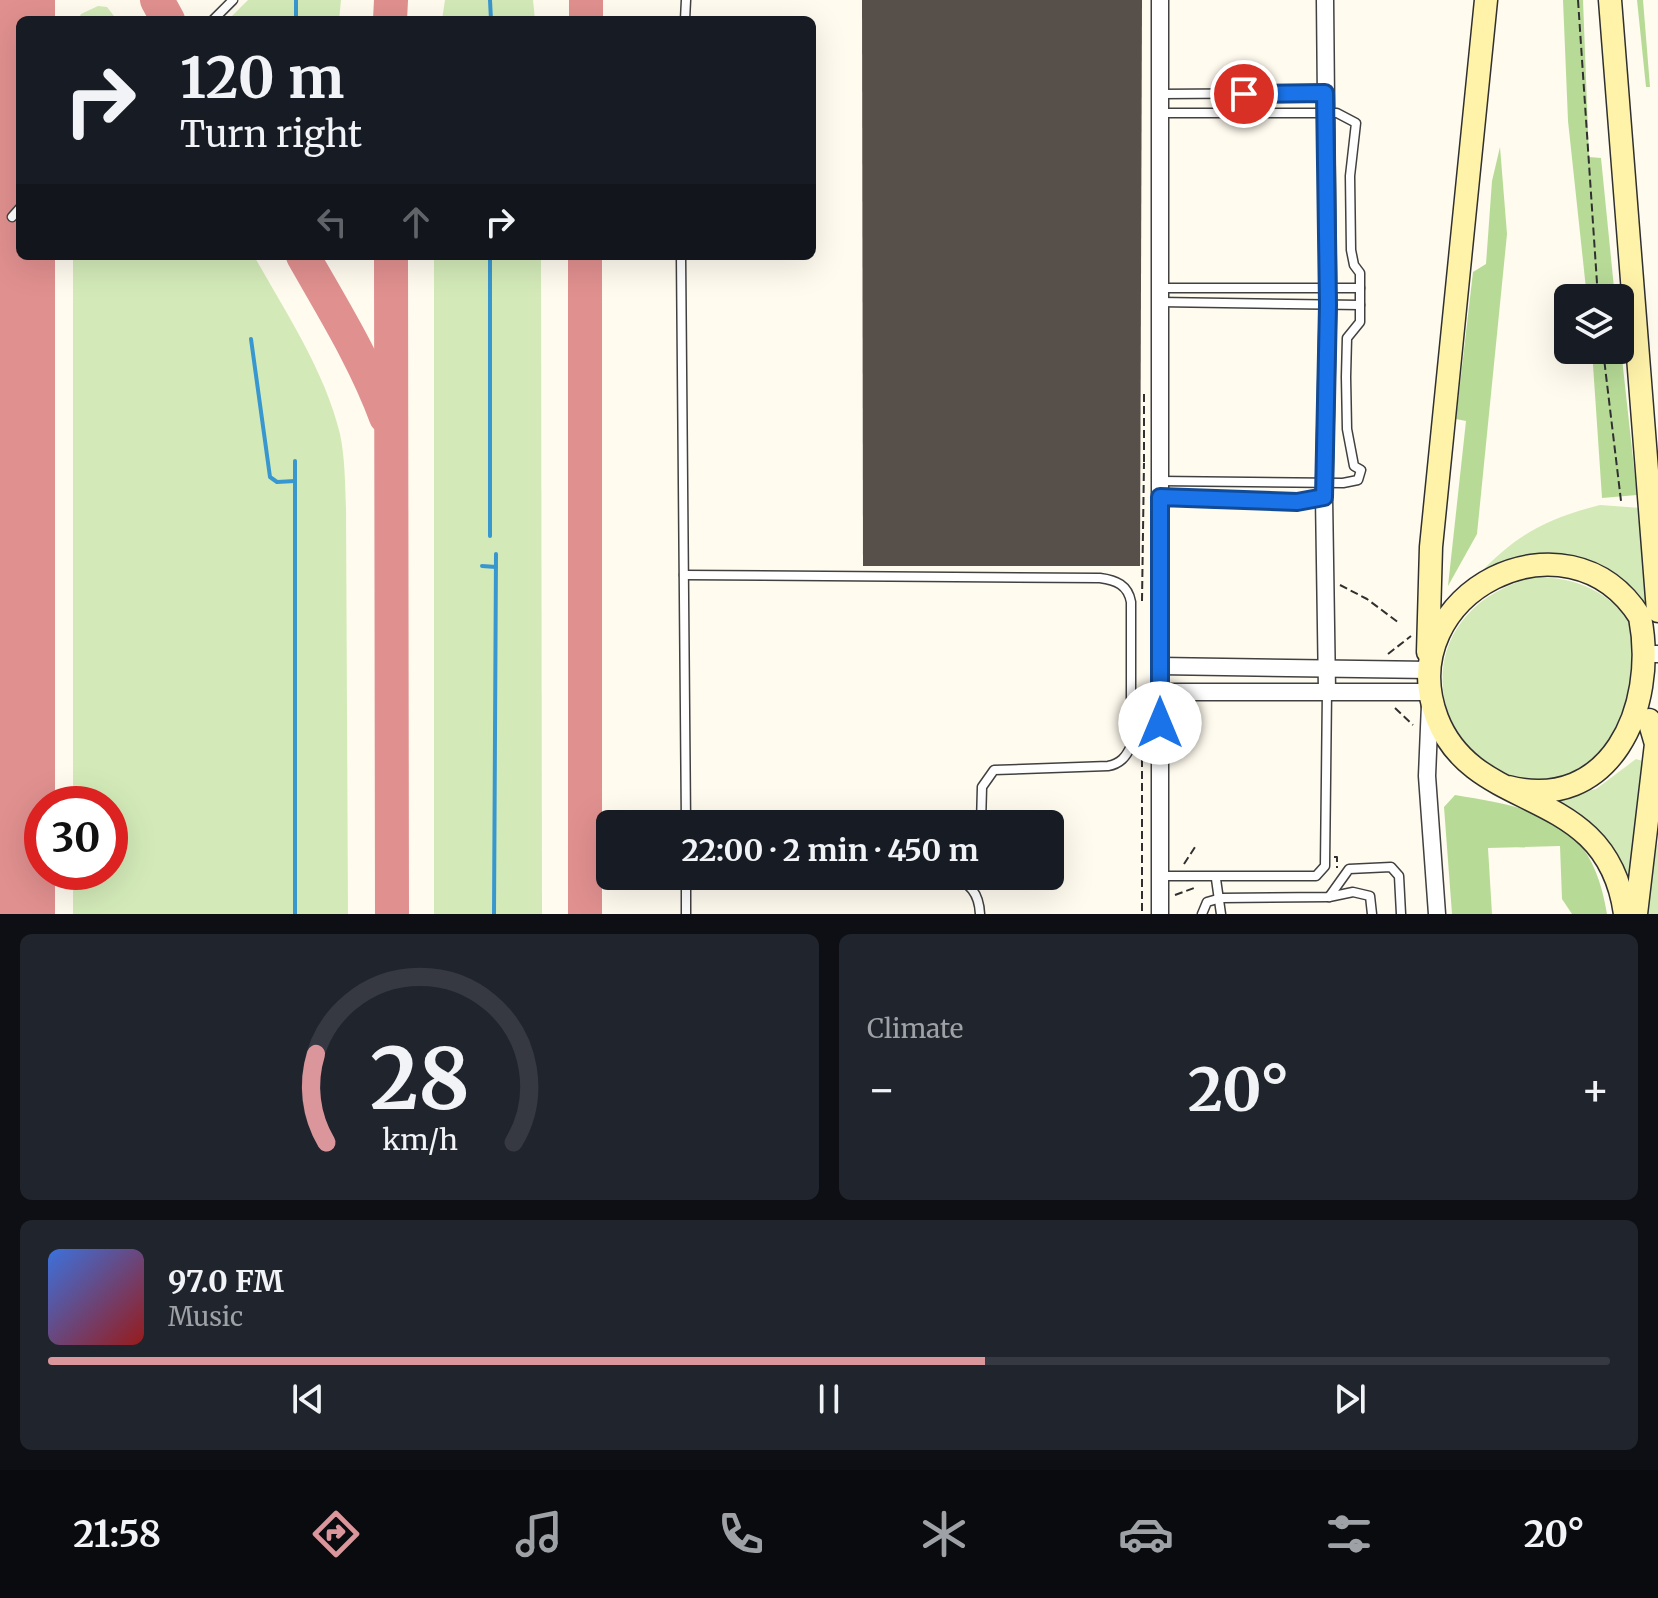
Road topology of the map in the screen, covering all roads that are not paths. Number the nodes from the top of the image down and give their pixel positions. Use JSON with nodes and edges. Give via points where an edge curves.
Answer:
{"nodes":[{"id":1,"x":233,"y":0,"type":"edge"},
{"id":2,"x":1160,"y":0,"type":"edge"},
{"id":3,"x":1325,"y":0,"type":"edge"},
{"id":4,"x":1486,"y":0,"type":"edge"},
{"id":5,"x":1610,"y":0,"type":"edge"},
{"id":6,"x":217,"y":16,"type":"edge"},
{"id":7,"x":1325,"y":93,"type":"junction"},
{"id":8,"x":1160,"y":94,"type":"junction"},
{"id":9,"x":1160,"y":113,"type":"junction"},
{"id":10,"x":1325,"y":113,"type":"junction"},
{"id":11,"x":16,"y":212,"type":"edge"},
{"id":12,"x":12,"y":217,"type":"dead end"},
{"id":13,"x":681,"y":260,"type":"edge"},
{"id":14,"x":1328,"y":287,"type":"junction"},
{"id":15,"x":1360,"y":288,"type":"junction"},
{"id":16,"x":1160,"y":295,"type":"junction"},
{"id":17,"x":1328,"y":305,"type":"junction"},
{"id":18,"x":1360,"y":305,"type":"junction"},
{"id":19,"x":1652,"y":452,"type":"edge"},
{"id":20,"x":1160,"y":489,"type":"junction"},
{"id":21,"x":1324,"y":490,"type":"junction"},
{"id":22,"x":684,"y":575,"type":"junction"},
{"id":23,"x":1658,"y":597,"type":"edge"},
{"id":24,"x":1658,"y":611,"type":"edge"},
{"id":25,"x":1658,"y":621,"type":"edge"},
{"id":26,"x":1656,"y":654,"type":"edge"},
{"id":27,"x":1160,"y":666,"type":"junction"},
{"id":28,"x":1327,"y":668,"type":"junction"},
{"id":29,"x":1431,"y":682,"type":"junction"},
{"id":30,"x":1327,"y":691,"type":"junction"},
{"id":31,"x":1160,"y":692,"type":"junction"},
{"id":32,"x":1653,"y":718,"type":"edge"},
{"id":33,"x":1654,"y":784,"type":"edge"},
{"id":34,"x":1508,"y":787,"type":"junction"},
{"id":35,"x":686,"y":810,"type":"edge"},
{"id":36,"x":981,"y":810,"type":"edge"},
{"id":37,"x":1160,"y":876,"type":"junction"},
{"id":38,"x":1216,"y":879,"type":"junction"},
{"id":39,"x":686,"y":890,"type":"edge"},
{"id":40,"x":973,"y":890,"type":"edge"},
{"id":41,"x":1329,"y":897,"type":"junction"},
{"id":42,"x":1221,"y":898,"type":"junction"},
{"id":43,"x":686,"y":914,"type":"edge"},
{"id":44,"x":980,"y":914,"type":"edge"},
{"id":45,"x":1160,"y":914,"type":"edge"},
{"id":46,"x":1202,"y":914,"type":"edge"},
{"id":47,"x":1221,"y":914,"type":"edge"},
{"id":48,"x":1372,"y":914,"type":"edge"},
{"id":49,"x":1401,"y":914,"type":"edge"},
{"id":50,"x":1437,"y":914,"type":"edge"},
{"id":51,"x":1625,"y":914,"type":"edge"},
{"id":52,"x":1636,"y":914,"type":"edge"}],
"edges":[{"from":1,"to":6,"type":"lane"},
{"from":2,"to":8,"type":"street"},
{"from":3,"to":7,"type":"street"},
{"from":4,"to":29,"type":"street","via":[[1431,547],[1426,619]]},
{"from":5,"to":19,"type":"street"},
{"from":7,"to":8,"type":"lane"},
{"from":7,"to":10,"type":"street"},
{"from":8,"to":9,"type":"street"},
{"from":9,"to":10,"type":"lane"},
{"from":9,"to":16,"type":"street"},
{"from":10,"to":14,"type":"street"},
{"from":10,"to":15,"type":"lane","via":[[1343,114],[1356,123],[1350,176],[1352,259]]},
{"from":11,"to":12,"type":"lane"},
{"from":13,"to":22,"type":"lane"},
{"from":14,"to":15,"type":"lane"},
{"from":14,"to":16,"type":"lane"},
{"from":14,"to":17,"type":"street"},
{"from":15,"to":18,"type":"lane"},
{"from":16,"to":17,"type":"lane"},
{"from":16,"to":20,"type":"street"},
{"from":17,"to":18,"type":"lane"},
{"from":17,"to":21,"type":"street"},
{"from":18,"to":21,"type":"lane","via":[[1360,322],[1347,338],[1346,377],[1347,429],[1354,466],[1361,470],[1354,482]]},
{"from":19,"to":23,"type":"street"},
{"from":20,"to":21,"type":"lane"},
{"from":20,"to":21,"type":"lane","via":[[1297,502]]},
{"from":20,"to":27,"type":"street"},
{"from":21,"to":28,"type":"street"},
{"from":22,"to":35,"type":"lane"},
{"from":22,"to":36,"type":"lane","via":[[1117,581],[1131,602],[1128,753],[1108,766],[994,770],[982,787]]},
{"from":23,"to":24,"type":"street"},
{"from":25,"to":26,"type":"street"},
{"from":26,"to":29,"type":"street","via":[[1639,616],[1611,586],[1575,569],[1534,565],[1495,576],[1462,599],[1439,635]]},
{"from":26,"to":32,"type":"street"},
{"from":27,"to":28,"type":"street"},
{"from":27,"to":31,"type":"street"},
{"from":28,"to":29,"type":"street"},
{"from":28,"to":30,"type":"street"},
{"from":29,"to":30,"type":"street"},
{"from":29,"to":34,"type":"street","via":[[1441,727],[1454,748],[1478,771]]},
{"from":29,"to":50,"type":"street","via":[[1427,776]]},
{"from":30,"to":31,"type":"street"},
{"from":30,"to":38,"type":"lane","via":[[1325,866],[1316,876]]},
{"from":31,"to":37,"type":"street"},
{"from":32,"to":33,"type":"street"},
{"from":32,"to":34,"type":"street","via":[[1631,751],[1593,781],[1556,791]]},
{"from":33,"to":52,"type":"street"},
{"from":34,"to":51,"type":"street","via":[[1571,821],[1595,841],[1612,870]]},
{"from":37,"to":38,"type":"lane"},
{"from":37,"to":45,"type":"street"},
{"from":38,"to":42,"type":"lane"},
{"from":39,"to":43,"type":"lane"},
{"from":40,"to":44,"type":"lane"},
{"from":41,"to":42,"type":"lane"},
{"from":41,"to":48,"type":"lane","via":[[1366,893]]},
{"from":41,"to":49,"type":"lane","via":[[1349,869],[1391,867],[1399,876]]},
{"from":42,"to":46,"type":"lane","via":[[1207,902]]},
{"from":42,"to":47,"type":"lane"}]}
